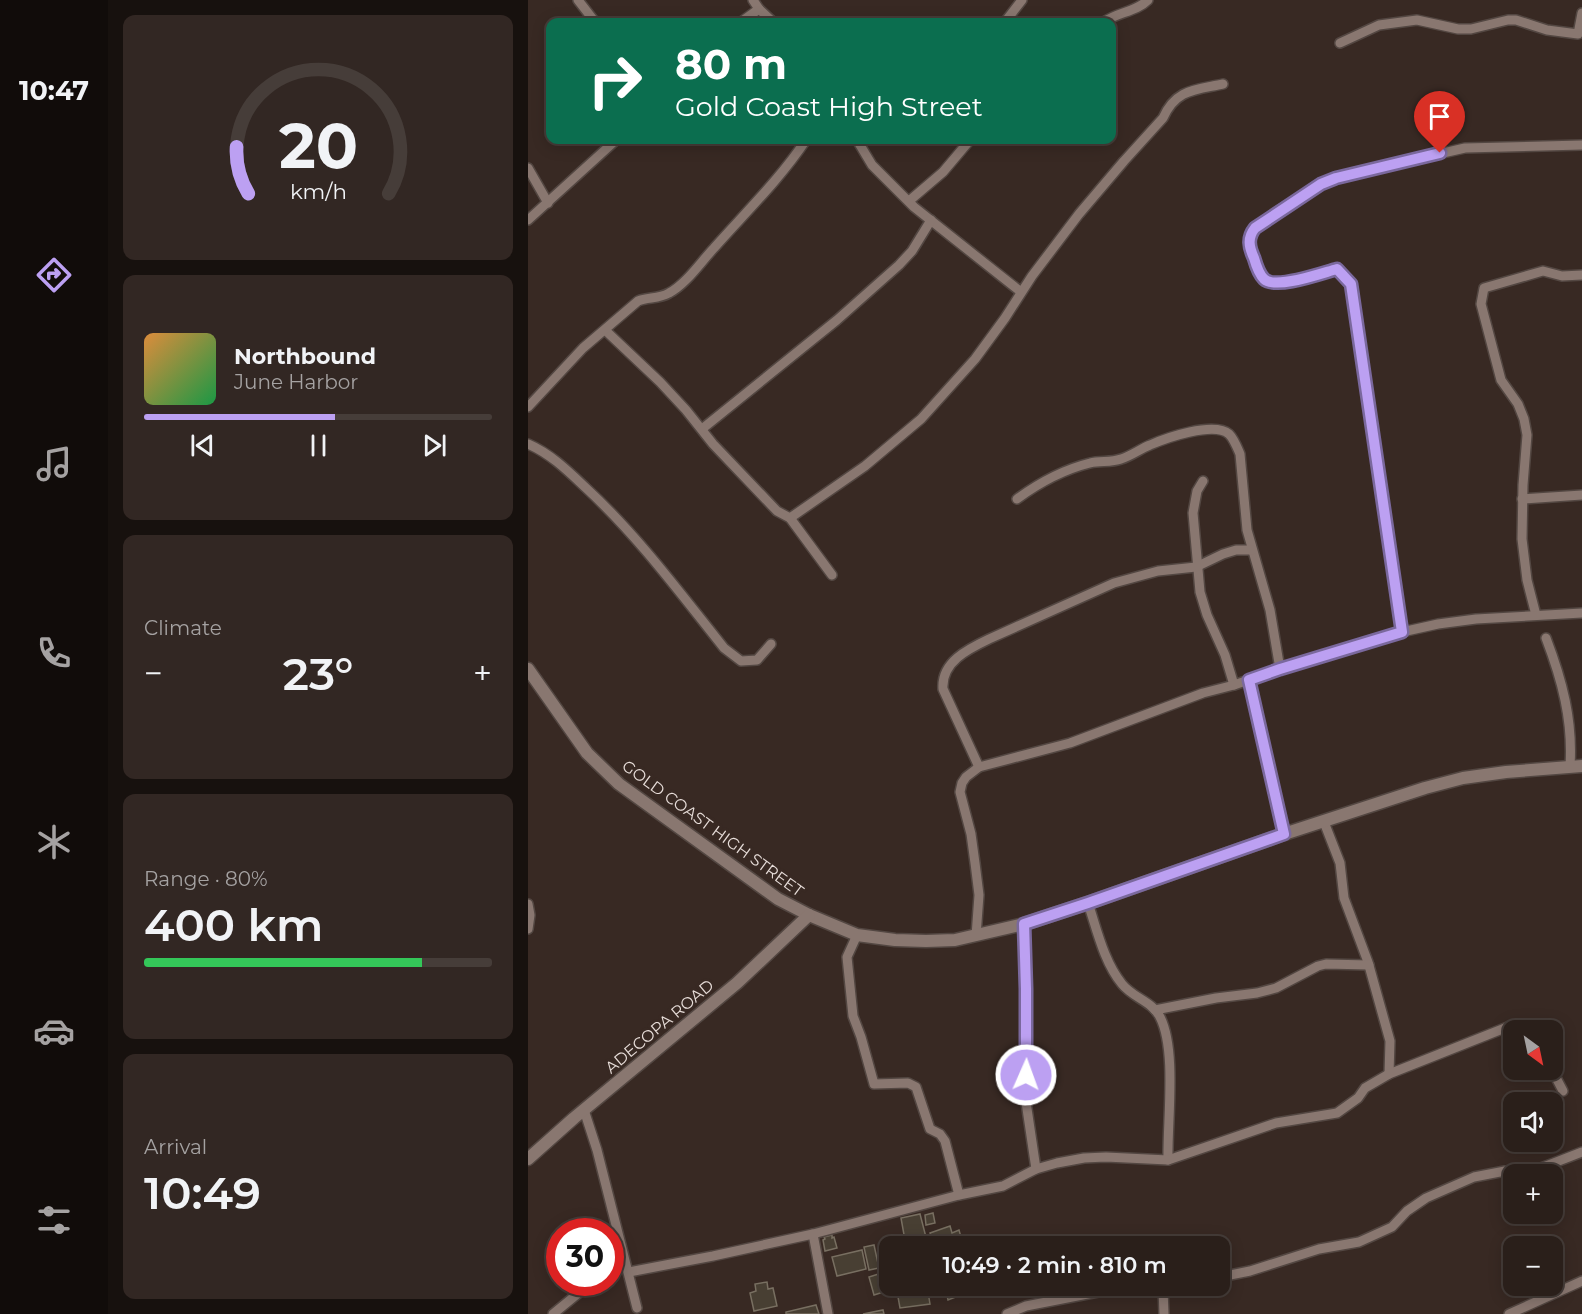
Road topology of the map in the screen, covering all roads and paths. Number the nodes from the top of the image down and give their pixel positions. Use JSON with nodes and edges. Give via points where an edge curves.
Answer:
{"nodes":[{"id":1,"x":578,"y":0,"type":"edge"},
{"id":2,"x":753,"y":0,"type":"edge"},
{"id":3,"x":1022,"y":0,"type":"edge"},
{"id":4,"x":1148,"y":0,"type":"edge"},
{"id":5,"x":759,"y":9,"type":"junction"},
{"id":6,"x":1582,"y":13,"type":"edge"},
{"id":7,"x":592,"y":18,"type":"edge"},
{"id":8,"x":747,"y":18,"type":"edge"},
{"id":9,"x":769,"y":18,"type":"edge"},
{"id":10,"x":1008,"y":18,"type":"edge"},
{"id":11,"x":1111,"y":18,"type":"edge"},
{"id":12,"x":1340,"y":43,"type":"dead end"},
{"id":13,"x":1223,"y":84,"type":"dead end"},
{"id":14,"x":612,"y":144,"type":"edge"},
{"id":15,"x":803,"y":144,"type":"edge"},
{"id":16,"x":859,"y":144,"type":"edge"},
{"id":17,"x":967,"y":144,"type":"edge"},
{"id":18,"x":1582,"y":145,"type":"edge"},
{"id":19,"x":528,"y":168,"type":"edge"},
{"id":20,"x":909,"y":201,"type":"junction"},
{"id":21,"x":548,"y":203,"type":"junction"},
{"id":22,"x":528,"y":220,"type":"edge"},
{"id":23,"x":931,"y":220,"type":"junction"},
{"id":24,"x":1582,"y":275,"type":"edge"},
{"id":25,"x":1022,"y":292,"type":"junction"},
{"id":26,"x":605,"y":330,"type":"junction"},
{"id":27,"x":528,"y":407,"type":"edge"},
{"id":28,"x":702,"y":429,"type":"junction"},
{"id":29,"x":528,"y":444,"type":"edge"},
{"id":30,"x":1203,"y":481,"type":"dead end"},
{"id":31,"x":1582,"y":495,"type":"edge"},
{"id":32,"x":1017,"y":499,"type":"dead end"},
{"id":33,"x":1522,"y":499,"type":"junction"},
{"id":34,"x":790,"y":518,"type":"junction"},
{"id":35,"x":1252,"y":550,"type":"junction"},
{"id":36,"x":1196,"y":567,"type":"junction"},
{"id":37,"x":832,"y":575,"type":"dead end"},
{"id":38,"x":1582,"y":613,"type":"edge"},
{"id":39,"x":1536,"y":615,"type":"junction"},
{"id":40,"x":1402,"y":632,"type":"junction"},
{"id":41,"x":1546,"y":638,"type":"dead end"},
{"id":42,"x":771,"y":644,"type":"dead end"},
{"id":43,"x":528,"y":669,"type":"edge"},
{"id":44,"x":1280,"y":669,"type":"junction"},
{"id":45,"x":1249,"y":680,"type":"junction"},
{"id":46,"x":1234,"y":685,"type":"junction"},
{"id":47,"x":1576,"y":766,"type":"edge"},
{"id":48,"x":980,"y":767,"type":"junction"},
{"id":49,"x":1324,"y":822,"type":"junction"},
{"id":50,"x":1284,"y":834,"type":"junction"},
{"id":51,"x":1088,"y":903,"type":"junction"},
{"id":52,"x":528,"y":904,"type":"edge"},
{"id":53,"x":809,"y":915,"type":"junction"},
{"id":54,"x":1024,"y":924,"type":"junction"},
{"id":55,"x":528,"y":929,"type":"edge"},
{"id":56,"x":857,"y":935,"type":"junction"},
{"id":57,"x":976,"y":936,"type":"junction"},
{"id":58,"x":1369,"y":965,"type":"junction"},
{"id":59,"x":1155,"y":1010,"type":"junction"},
{"id":60,"x":1503,"y":1029,"type":"edge"},
{"id":61,"x":1389,"y":1074,"type":"junction"},
{"id":62,"x":1557,"y":1080,"type":"edge"},
{"id":63,"x":1563,"y":1091,"type":"dead end"},
{"id":64,"x":584,"y":1110,"type":"junction"},
{"id":65,"x":1582,"y":1152,"type":"edge"},
{"id":66,"x":528,"y":1159,"type":"edge"},
{"id":67,"x":1168,"y":1160,"type":"junction"},
{"id":68,"x":1036,"y":1169,"type":"junction"},
{"id":69,"x":959,"y":1195,"type":"junction"},
{"id":70,"x":813,"y":1234,"type":"junction"},
{"id":71,"x":628,"y":1272,"type":"junction"},
{"id":72,"x":1230,"y":1275,"type":"edge"},
{"id":73,"x":1582,"y":1281,"type":"edge"},
{"id":74,"x":575,"y":1296,"type":"edge"},
{"id":75,"x":1074,"y":1296,"type":"edge"},
{"id":76,"x":1163,"y":1296,"type":"edge"},
{"id":77,"x":638,"y":1308,"type":"dead end"},
{"id":78,"x":553,"y":1314,"type":"edge"},
{"id":79,"x":828,"y":1314,"type":"edge"},
{"id":80,"x":1007,"y":1314,"type":"edge"},
{"id":81,"x":1164,"y":1314,"type":"edge"},
{"id":82,"x":1509,"y":1314,"type":"edge"}],
"edges":[{"from":1,"to":7,"type":"street"},
{"from":2,"to":5,"type":"street"},
{"from":3,"to":10,"type":"street"},
{"from":4,"to":11,"type":"street"},
{"from":5,"to":8,"type":"street"},
{"from":5,"to":9,"type":"street"},
{"from":6,"to":12,"type":"street","via":[[1578,34],[1516,20],[1471,29],[1417,20],[1379,25]]},
{"from":13,"to":25,"type":"street","via":[[1183,93],[1168,106],[1163,118],[1085,207]]},
{"from":14,"to":21,"type":"street"},
{"from":15,"to":26,"type":"street","via":[[689,276],[670,293],[638,301]]},
{"from":16,"to":20,"type":"street","via":[[872,165]]},
{"from":17,"to":20,"type":"street","via":[[943,172]]},
{"from":18,"to":40,"type":"street","via":[[1465,148],[1346,175],[1321,184],[1273,214],[1249,238],[1250,250],[1267,281],[1292,281],[1337,269],[1351,284]]},
{"from":19,"to":21,"type":"street"},
{"from":20,"to":23,"type":"street"},
{"from":21,"to":22,"type":"street"},
{"from":23,"to":25,"type":"street"},
{"from":23,"to":28,"type":"street","via":[[899,265]]},
{"from":24,"to":33,"type":"street","via":[[1562,276],[1543,271],[1484,288],[1481,304],[1501,381],[1518,404],[1527,435]]},
{"from":25,"to":34,"type":"street","via":[[975,358],[921,419],[866,466]]},
{"from":26,"to":27,"type":"street"},
{"from":26,"to":28,"type":"street"},
{"from":28,"to":34,"type":"street","via":[[777,511]]},
{"from":29,"to":42,"type":"street","via":[[555,460],[605,505],[724,648],[741,661],[757,660]]},
{"from":30,"to":36,"type":"street","via":[[1193,513]]},
{"from":31,"to":33,"type":"street"},
{"from":32,"to":35,"type":"street","via":[[1061,472],[1093,462],[1115,462],[1148,446],[1199,430],[1218,430],[1231,436],[1240,454]]},
{"from":33,"to":39,"type":"street","via":[[1522,539]]},
{"from":34,"to":37,"type":"street"},
{"from":35,"to":36,"type":"street","via":[[1236,550]]},
{"from":35,"to":44,"type":"street","via":[[1270,610]]},
{"from":36,"to":46,"type":"street","via":[[1207,615]]},
{"from":36,"to":48,"type":"street","via":[[1158,571],[1092,592],[957,657],[942,680],[943,689]]},
{"from":38,"to":39,"type":"street"},
{"from":39,"to":40,"type":"street","via":[[1438,624]]},
{"from":40,"to":44,"type":"street"},
{"from":41,"to":47,"type":"street","via":[[1561,678]]},
{"from":43,"to":53,"type":"street","name":"GOLD COAST HIGH STREET","via":[[587,753],[620,784],[778,899]]},
{"from":44,"to":45,"type":"street"},
{"from":45,"to":46,"type":"street"},
{"from":45,"to":50,"type":"street"},
{"from":46,"to":48,"type":"street","via":[[1070,743]]},
{"from":47,"to":49,"type":"street","name":"GOLD COAST HIGH STREET","via":[[1463,778]]},
{"from":48,"to":57,"type":"street","via":[[966,777],[960,792],[971,834],[979,895]]},
{"from":49,"to":50,"type":"street","name":"GOLD COAST HIGH STREET"},
{"from":49,"to":58,"type":"street","via":[[1340,863],[1344,898]]},
{"from":50,"to":51,"type":"street","name":"GOLD COAST HIGH STREET"},
{"from":51,"to":54,"type":"street","name":"GOLD COAST HIGH STREET"},
{"from":51,"to":59,"type":"street","via":[[1102,947],[1122,984]]},
{"from":52,"to":55,"type":"street"},
{"from":53,"to":56,"type":"street","name":"GOLD COAST HIGH STREET"},
{"from":53,"to":64,"type":"street","name":"ADECOPA ROAD","via":[[737,983]]},
{"from":54,"to":57,"type":"street","name":"GOLD COAST HIGH STREET"},
{"from":54,"to":68,"type":"street","via":[[1026,1102]]},
{"from":56,"to":57,"type":"street","name":"GOLD COAST HIGH STREET","via":[[926,941]]},
{"from":56,"to":69,"type":"street","via":[[847,957],[853,1016],[874,1084],[908,1083],[916,1087],[930,1129],[945,1141]]},
{"from":58,"to":59,"type":"street","via":[[1326,963],[1276,988]]},
{"from":58,"to":61,"type":"street","via":[[1390,1041]]},
{"from":59,"to":67,"type":"street","via":[[1168,1042]]},
{"from":60,"to":61,"type":"street"},
{"from":61,"to":67,"type":"street","via":[[1365,1088],[1337,1113],[1276,1123]]},
{"from":62,"to":63,"type":"street"},
{"from":64,"to":66,"type":"street","name":"ADECOPA ROAD"},
{"from":64,"to":71,"type":"street"},
{"from":65,"to":72,"type":"street","via":[[1533,1171],[1474,1177],[1426,1198],[1407,1210],[1392,1227],[1359,1242],[1319,1249]]},
{"from":67,"to":68,"type":"street","via":[[1084,1158]]},
{"from":68,"to":69,"type":"street","via":[[1003,1186]]},
{"from":69,"to":70,"type":"street"},
{"from":70,"to":71,"type":"street"},
{"from":70,"to":79,"type":"street"},
{"from":71,"to":77,"type":"street"},
{"from":73,"to":82,"type":"street"},
{"from":74,"to":78,"type":"street"},
{"from":75,"to":80,"type":"street"},
{"from":76,"to":81,"type":"street"}]}
